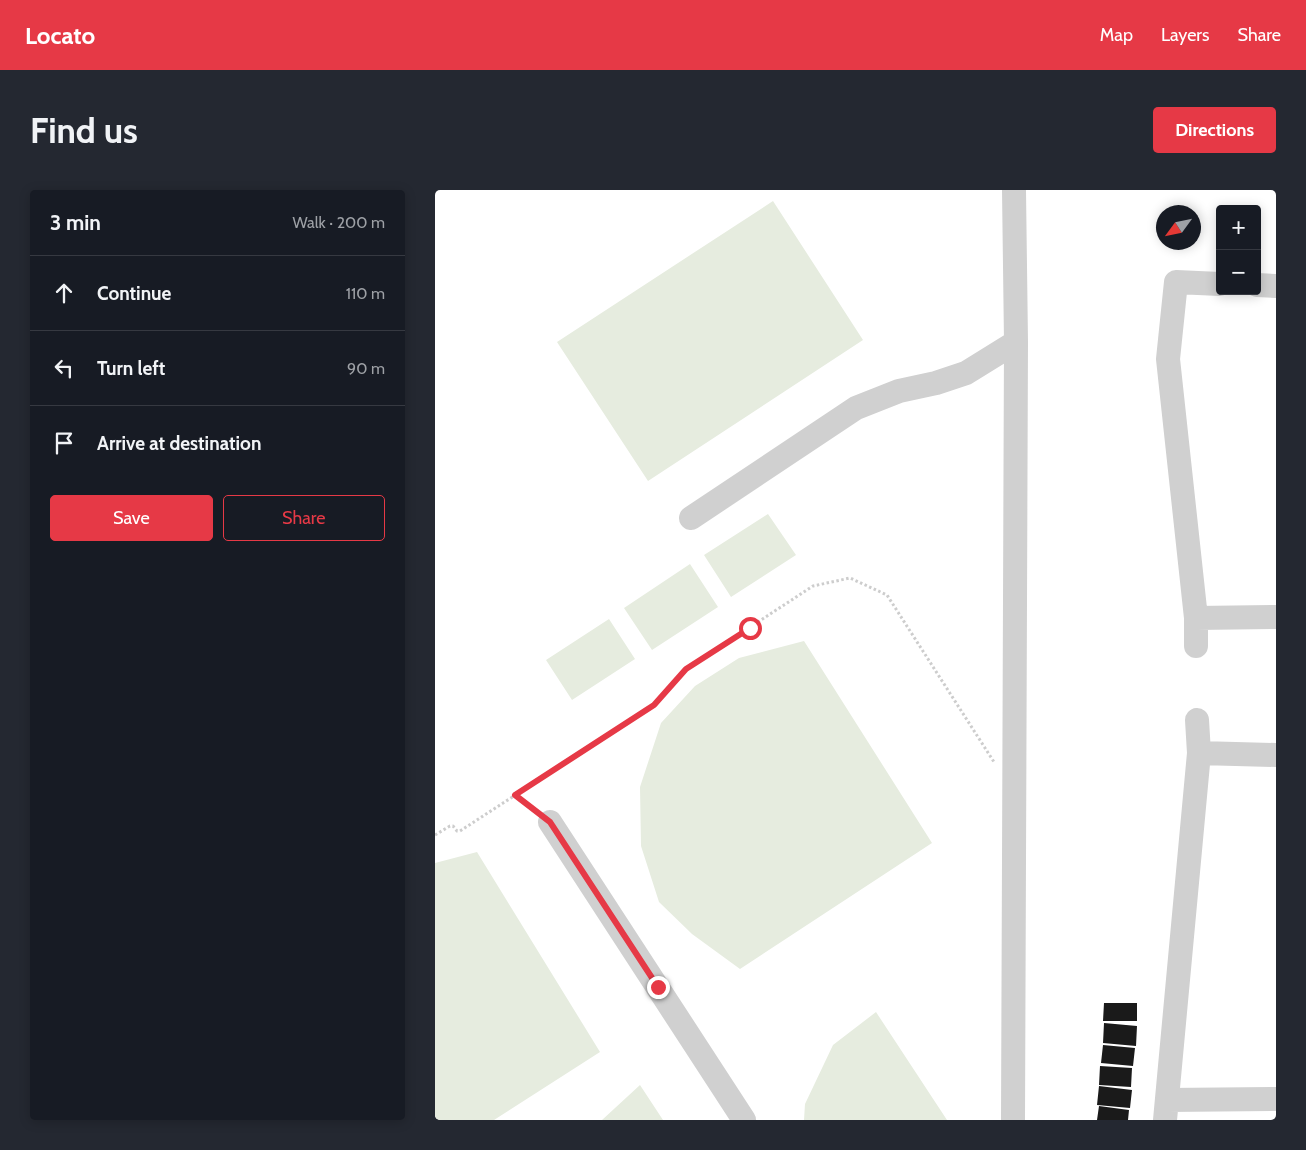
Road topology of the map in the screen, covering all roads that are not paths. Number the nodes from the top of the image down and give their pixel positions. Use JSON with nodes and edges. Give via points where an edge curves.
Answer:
{"nodes":[{"id":1,"x":1014,"y":190,"type":"edge"},
{"id":2,"x":1216,"y":284,"type":"edge"},
{"id":3,"x":1261,"y":285,"type":"edge"},
{"id":4,"x":1276,"y":286,"type":"edge"},
{"id":5,"x":1015,"y":342,"type":"junction"},
{"id":6,"x":691,"y":518,"type":"dead end"},
{"id":7,"x":1276,"y":617,"type":"edge"},
{"id":8,"x":1197,"y":618,"type":"junction"},
{"id":9,"x":1195,"y":646,"type":"dead end"},
{"id":10,"x":1197,"y":720,"type":"dead end"},
{"id":11,"x":1199,"y":753,"type":"junction"},
{"id":12,"x":1276,"y":754,"type":"edge"},
{"id":13,"x":550,"y":822,"type":"road end"},
{"id":14,"x":1276,"y":1098,"type":"edge"},
{"id":15,"x":1166,"y":1110,"type":"edge"},
{"id":16,"x":744,"y":1120,"type":"edge"},
{"id":17,"x":1013,"y":1120,"type":"edge"}],
"edges":[{"from":1,"to":5,"type":"street"},
{"from":2,"to":8,"type":"street","via":[[1176,282],[1168,359]]},
{"from":3,"to":4,"type":"street"},
{"from":5,"to":6,"type":"street","via":[[966,373],[899,391],[856,408]]},
{"from":5,"to":17,"type":"street"},
{"from":7,"to":8,"type":"street"},
{"from":8,"to":9,"type":"street"},
{"from":10,"to":11,"type":"street"},
{"from":11,"to":12,"type":"street"},
{"from":11,"to":15,"type":"street"},
{"from":13,"to":16,"type":"street"},
{"from":14,"to":15,"type":"street"}]}
